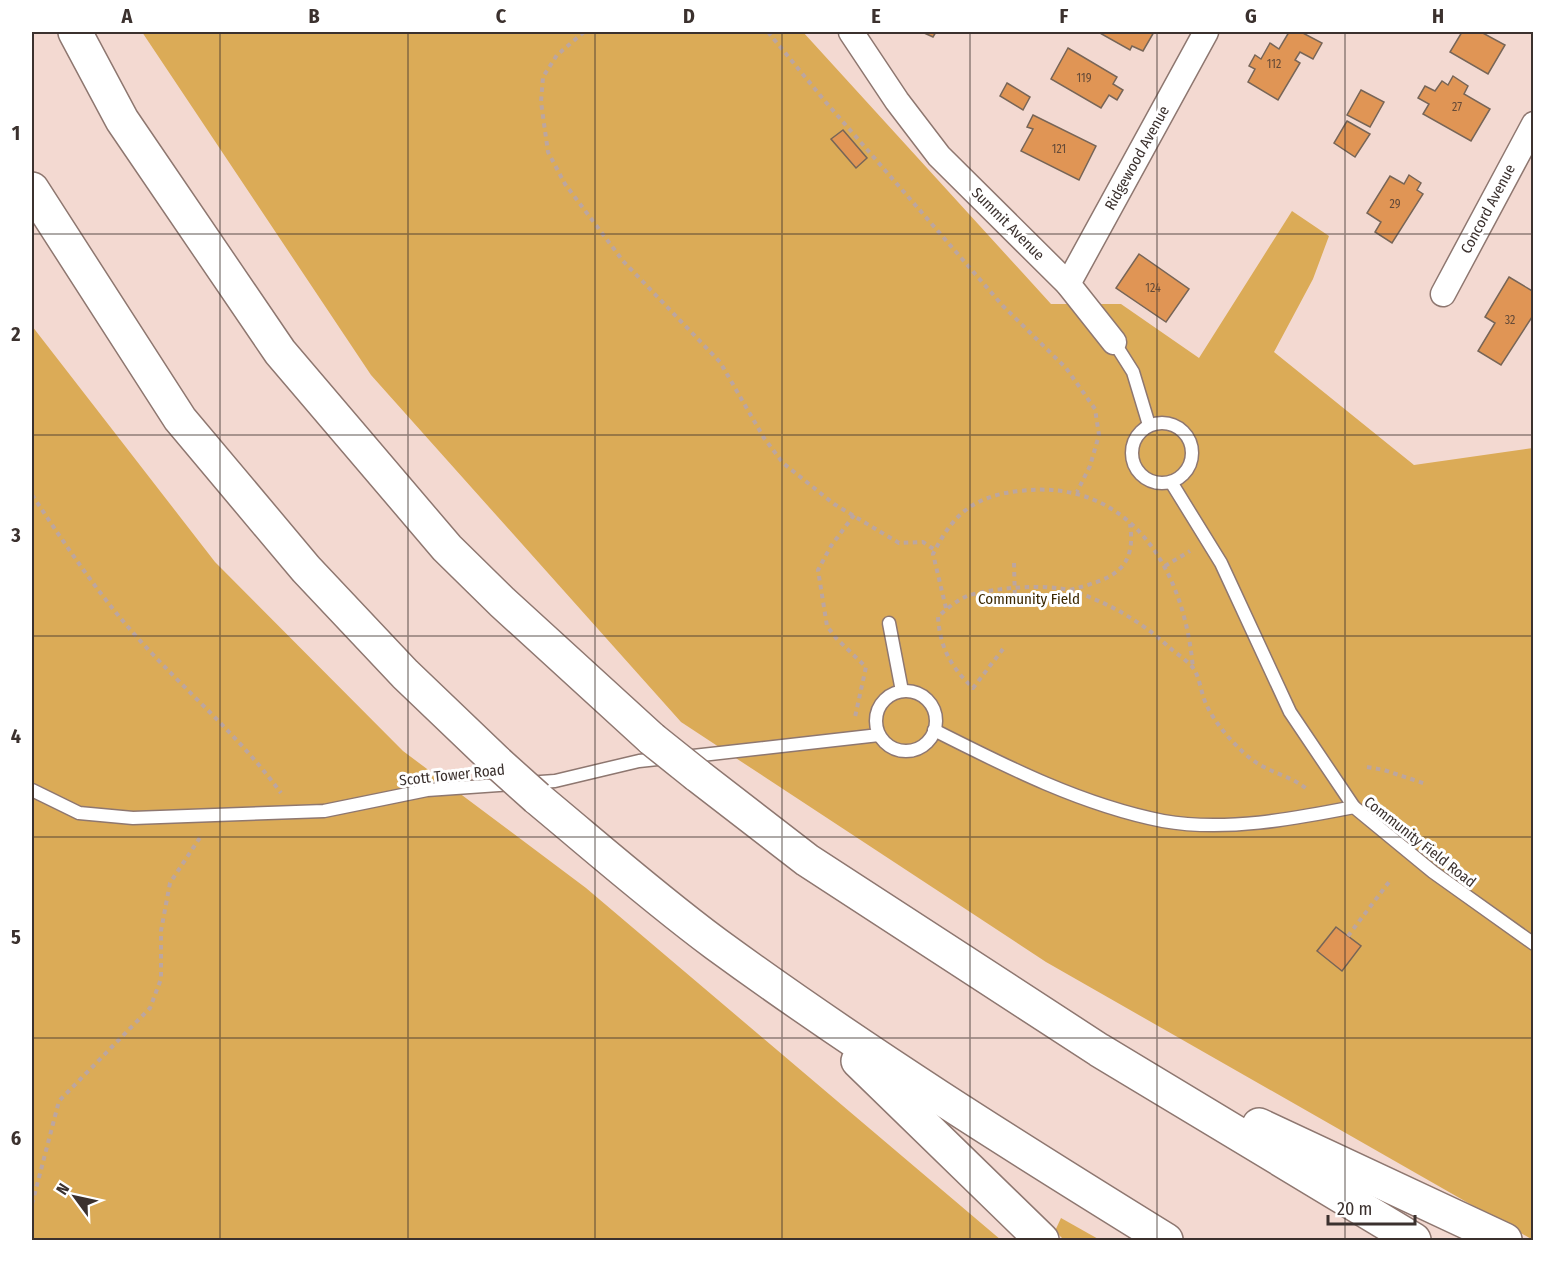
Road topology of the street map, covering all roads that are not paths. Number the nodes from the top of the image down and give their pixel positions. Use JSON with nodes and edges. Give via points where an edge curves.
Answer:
{"nodes":[{"id":1,"x":75,"y":32,"type":"edge"},
{"id":2,"x":851,"y":32,"type":"edge"},
{"id":3,"x":1206,"y":32,"type":"edge"},
{"id":4,"x":1533,"y":124,"type":"edge"},
{"id":5,"x":32,"y":189,"type":"edge"},
{"id":6,"x":1068,"y":284,"type":"junction"},
{"id":7,"x":1443,"y":294,"type":"dead end"},
{"id":8,"x":1114,"y":342,"type":"joint"},
{"id":9,"x":1149,"y":426,"type":"junction"},
{"id":10,"x":1172,"y":482,"type":"junction"},
{"id":11,"x":889,"y":623,"type":"dead end"},
{"id":12,"x":902,"y":691,"type":"junction"},
{"id":13,"x":934,"y":730,"type":"junction"},
{"id":14,"x":879,"y":735,"type":"junction"},
{"id":15,"x":32,"y":790,"type":"edge"},
{"id":16,"x":1354,"y":807,"type":"junction"},
{"id":17,"x":1533,"y":944,"type":"edge"},
{"id":18,"x":793,"y":999,"type":"junction"},
{"id":19,"x":1099,"y":1050,"type":"junction"},
{"id":20,"x":1042,"y":1240,"type":"edge"},
{"id":21,"x":1166,"y":1240,"type":"edge"},
{"id":22,"x":1414,"y":1240,"type":"edge"},
{"id":23,"x":1505,"y":1240,"type":"edge"}],
"edges":[{"from":1,"to":19,"type":"highway","bridge":true,"via":[[122,120],[280,352],[447,549],[652,739],[807,860]]},
{"from":2,"to":6,"type":"street","name":"Summit Avenue","via":[[939,156]]},
{"from":3,"to":6,"type":"street","name":"Ridgewood Avenue"},
{"from":4,"to":7,"type":"street","name":"Concord Avenue"},
{"from":5,"to":18,"type":"highway","bridge":true,"via":[[180,419],[306,569],[405,674],[537,798],[714,942]]},
{"from":6,"to":8,"type":"street","name":"Summit Avenue"},
{"from":8,"to":9,"type":"lane","name":"Summit Avenue","via":[[1133,372]]},
{"from":9,"to":10,"type":"lane","via":[[1138,433],[1133,445],[1136,470],[1146,479]]},
{"from":9,"to":10,"type":"lane","via":[[1172,425],[1189,440],[1191,459]]},
{"from":10,"to":16,"type":"lane","via":[[1221,562],[1290,712]]},
{"from":11,"to":12,"type":"lane"},
{"from":12,"to":13,"type":"lane","via":[[924,697],[932,706]]},
{"from":12,"to":14,"type":"lane","via":[[882,703],[876,724]]},
{"from":13,"to":14,"type":"lane","via":[[924,744],[906,751],[896,749]]},
{"from":13,"to":16,"type":"lane","name":"Community Field Road","via":[[1070,795],[1164,821],[1209,824],[1290,820]]},
{"from":14,"to":15,"type":"lane","name":"Scott Tower Road","via":[[726,754],[639,760],[555,781],[427,790],[324,811],[133,818],[79,813]]},
{"from":16,"to":17,"type":"lane","name":"Community Field Road","via":[[1433,872]]},
{"from":18,"to":20,"type":"highway"},
{"from":18,"to":21,"type":"highway","via":[[1017,1148]]},
{"from":19,"to":22,"type":"highway"},
{"from":19,"to":23,"type":"highway"}]}
